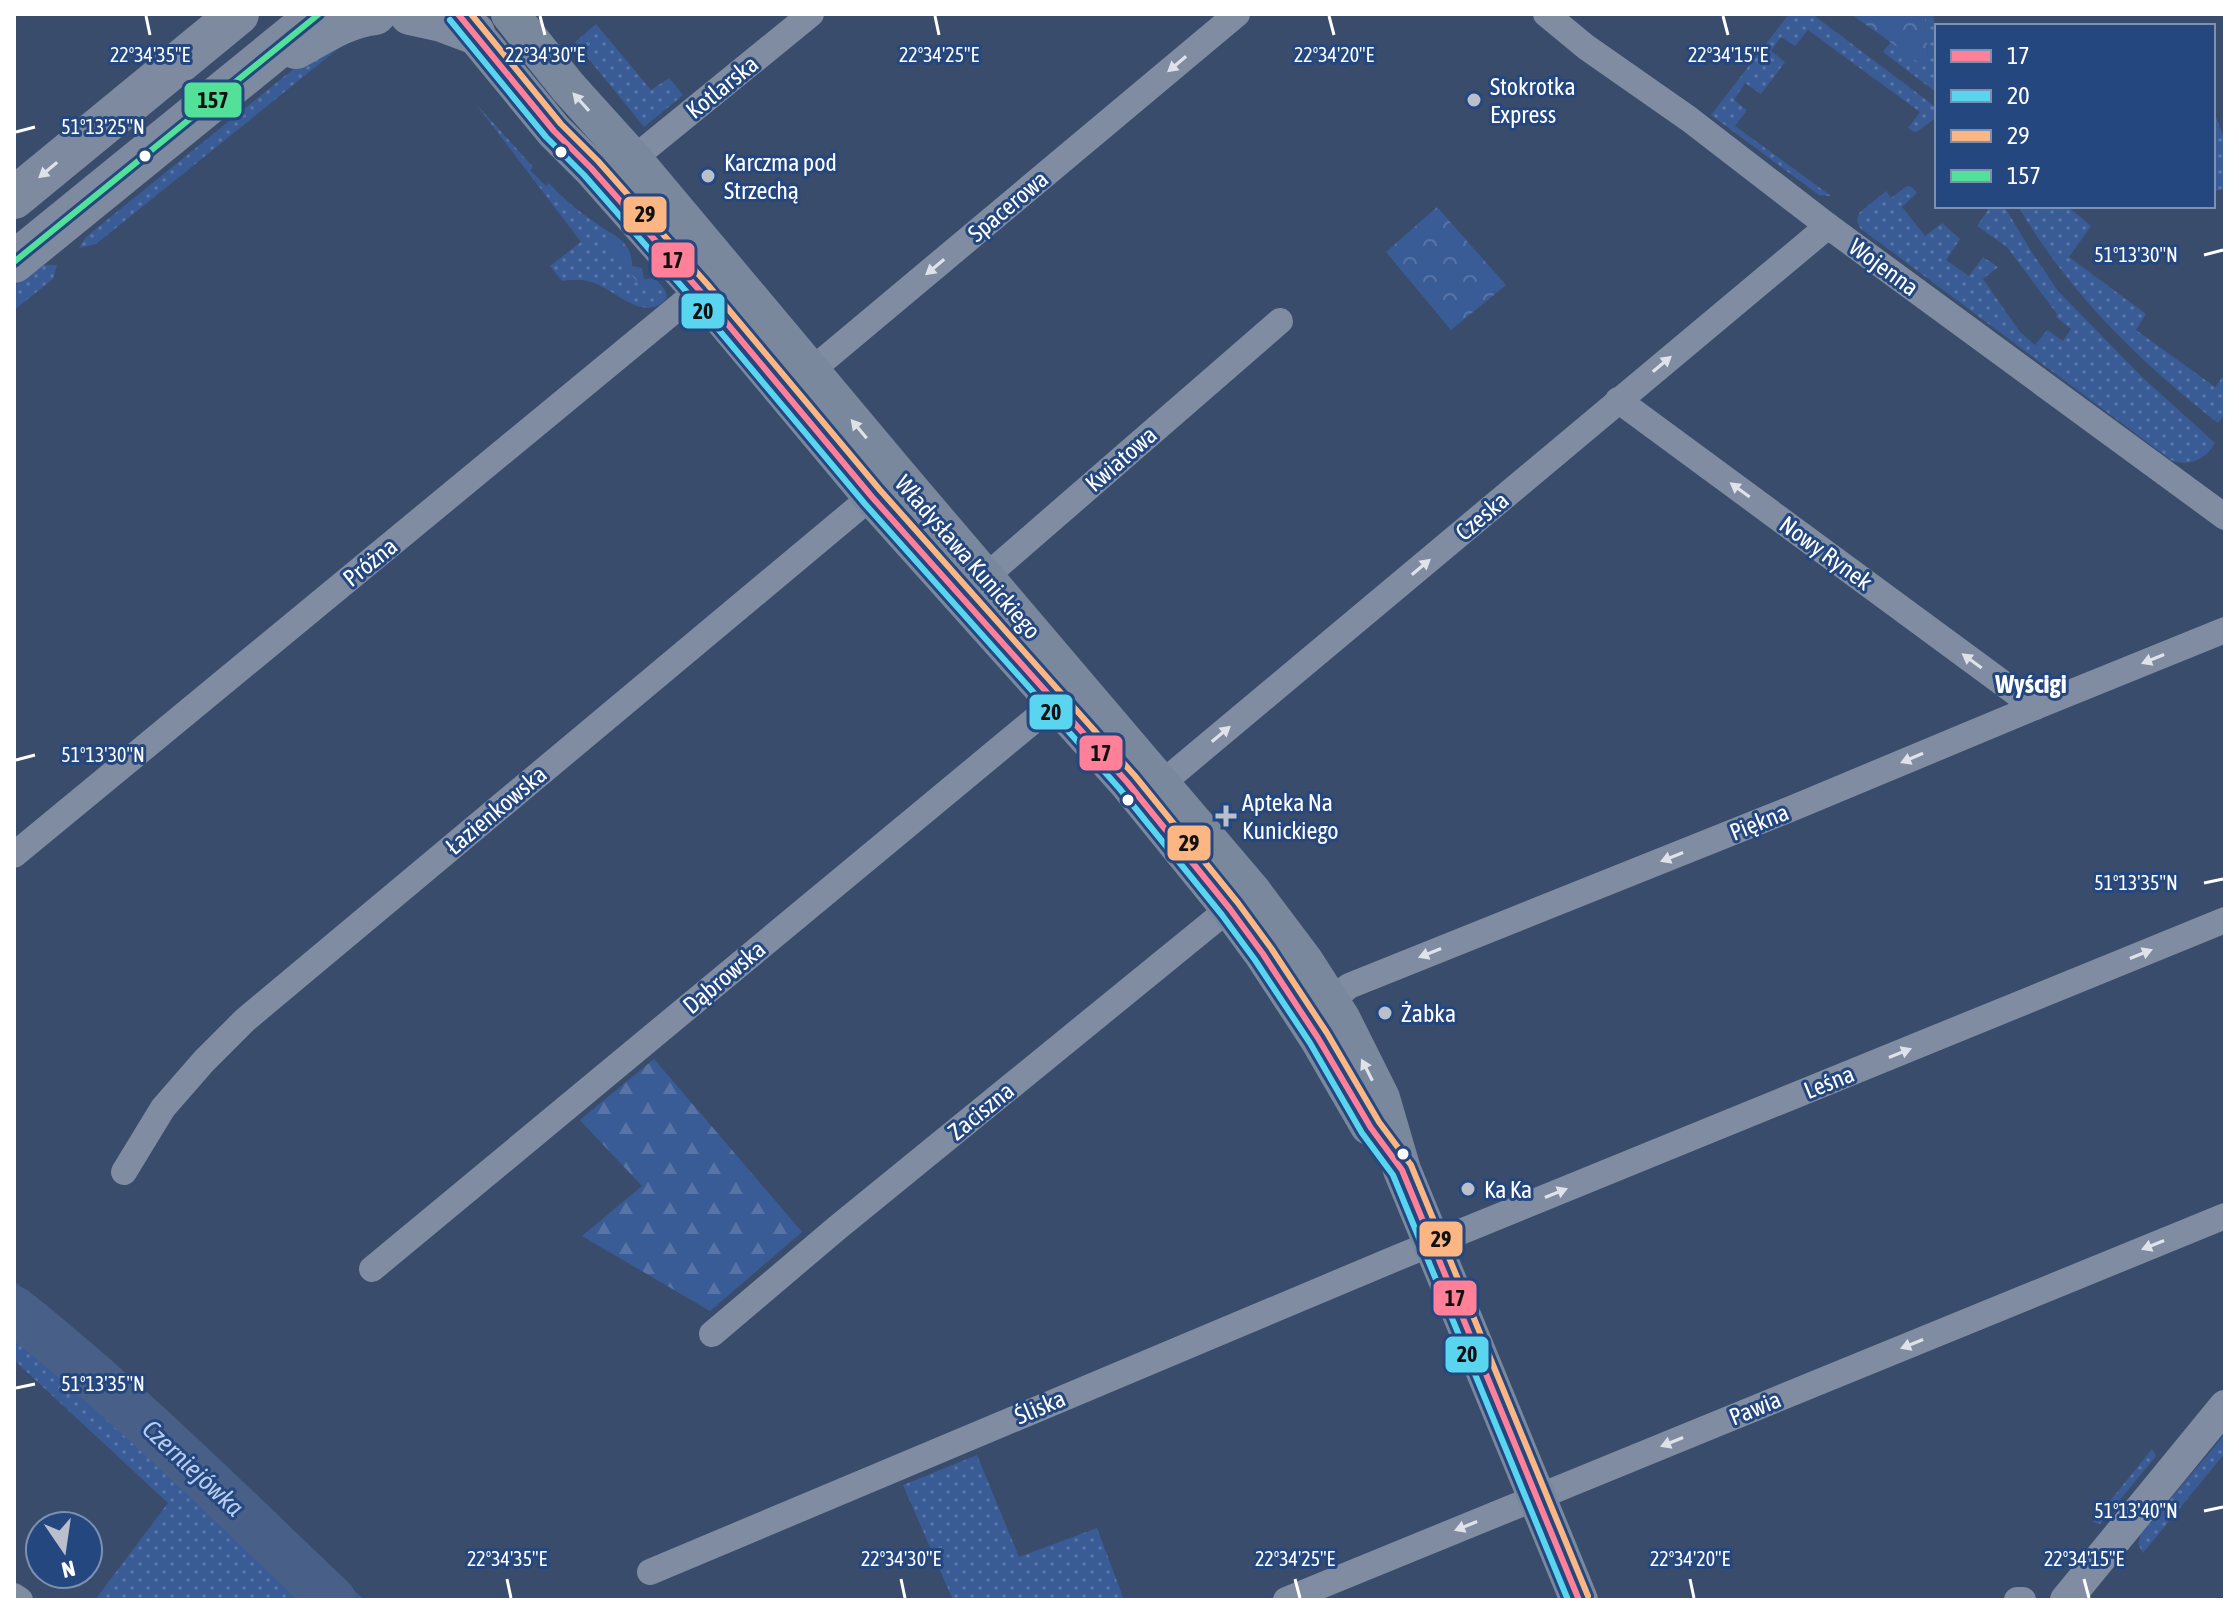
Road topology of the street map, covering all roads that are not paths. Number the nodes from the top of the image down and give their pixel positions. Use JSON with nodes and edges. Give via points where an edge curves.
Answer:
{"nodes":[{"id":1,"x":238,"y":14,"type":"edge"},
{"id":2,"x":319,"y":14,"type":"edge"},
{"id":3,"x":375,"y":14,"type":"edge"},
{"id":4,"x":410,"y":14,"type":"edge"},
{"id":5,"x":811,"y":14,"type":"edge"},
{"id":6,"x":1237,"y":14,"type":"edge"},
{"id":7,"x":1546,"y":14,"type":"edge"},
{"id":8,"x":481,"y":20,"type":"edge"},
{"id":9,"x":229,"y":87,"type":"junction"},
{"id":10,"x":633,"y":159,"type":"junction"},
{"id":11,"x":14,"y":198,"type":"edge"},
{"id":12,"x":1828,"y":226,"type":"junction"},
{"id":13,"x":14,"y":262,"type":"edge"},
{"id":14,"x":712,"y":279,"type":"junction"},
{"id":15,"x":1280,"y":321,"type":"dead end"},
{"id":16,"x":812,"y":372,"type":"junction"},
{"id":17,"x":1618,"y":400,"type":"junction"},
{"id":18,"x":800,"y":411,"type":"junction"},
{"id":19,"x":885,"y":486,"type":"junction"},
{"id":20,"x":2225,"y":517,"type":"edge"},
{"id":21,"x":974,"y":587,"type":"junction"},
{"id":22,"x":2225,"y":630,"type":"edge"},
{"id":23,"x":1066,"y":693,"type":"junction"},
{"id":24,"x":2035,"y":707,"type":"junction"},
{"id":25,"x":1143,"y":783,"type":"junction"},
{"id":26,"x":14,"y":855,"type":"edge"},
{"id":27,"x":1240,"y":900,"type":"junction"},
{"id":28,"x":2225,"y":920,"type":"edge"},
{"id":29,"x":1331,"y":1001,"type":"junction"},
{"id":30,"x":1318,"y":1038,"type":"junction"},
{"id":31,"x":1402,"y":1170,"type":"junction"},
{"id":32,"x":124,"y":1172,"type":"dead end"},
{"id":33,"x":2225,"y":1216,"type":"edge"},
{"id":34,"x":1432,"y":1244,"type":"junction"},
{"id":35,"x":372,"y":1269,"type":"dead end"},
{"id":36,"x":712,"y":1334,"type":"dead end"},
{"id":37,"x":2225,"y":1406,"type":"edge"},
{"id":38,"x":1538,"y":1497,"type":"junction"},
{"id":39,"x":650,"y":1572,"type":"dead end"},
{"id":40,"x":14,"y":1596,"type":"edge"},
{"id":41,"x":20,"y":1600,"type":"edge"},
{"id":42,"x":1286,"y":1600,"type":"edge"},
{"id":43,"x":1579,"y":1600,"type":"edge"},
{"id":44,"x":2066,"y":1600,"type":"edge"}],
"edges":[{"from":1,"to":11,"type":"main road","one_way":true},
{"from":2,"to":9,"type":"main road"},
{"from":3,"to":9,"type":"main road","via":[[335,26]]},
{"from":4,"to":8,"type":"main road","via":[[442,21]]},
{"from":5,"to":10,"type":"street","name":"Kotlarska"},
{"from":6,"to":16,"type":"street","name":"Spacerowa","one_way":true},
{"from":7,"to":12,"type":"street","name":"Wojenna"},
{"from":10,"to":8,"type":"main road","name":"Władysława Kunickiego","one_way":true,"via":[[568,87]]},
{"from":8,"to":14,"type":"main road","name":"Władysława Kunickiego","via":[[554,131]]},
{"from":9,"to":13,"type":"main road"},
{"from":10,"to":14,"type":"main road","name":"Władysława Kunickiego"},
{"from":17,"to":12,"type":"street","name":"Czeska","one_way":true},
{"from":12,"to":20,"type":"street","name":"Wojenna"},
{"from":14,"to":16,"type":"main road","name":"Władysława Kunickiego"},
{"from":14,"to":18,"type":"main road","name":"Władysława Kunickiego"},
{"from":14,"to":26,"type":"street","name":"Próżna"},
{"from":15,"to":21,"type":"street","name":"Kwiatowa"},
{"from":16,"to":18,"type":"street","via":[[801,390]]},
{"from":19,"to":16,"type":"main road","name":"Władysława Kunickiego","one_way":true},
{"from":24,"to":17,"type":"street","name":"Nowy Rynek","one_way":true},
{"from":25,"to":17,"type":"street","name":"Czeska","one_way":true,"via":[[1461,534]]},
{"from":18,"to":19,"type":"main road","name":"Władysława Kunickiego"},
{"from":19,"to":21,"type":"main road","name":"Władysława Kunickiego"},
{"from":19,"to":32,"type":"street","name":"Łazienkowska","via":[[245,1020],[163,1108]]},
{"from":21,"to":23,"type":"main road","name":"Władysława Kunickiego"},
{"from":22,"to":24,"type":"street","name":"Piękna","one_way":true},
{"from":23,"to":25,"type":"main road","name":"Władysława Kunickiego"},
{"from":23,"to":35,"type":"street","name":"Dąbrowska"},
{"from":24,"to":29,"type":"street","name":"Piękna","one_way":true,"via":[[1349,986]]},
{"from":25,"to":27,"type":"main road","name":"Władysława Kunickiego"},
{"from":27,"to":29,"type":"main road","name":"Władysława Kunickiego","via":[[1305,962]]},
{"from":27,"to":30,"type":"main road","name":"Władysława Kunickiego"},
{"from":27,"to":36,"type":"street","name":"Zaciszna"},
{"from":34,"to":28,"type":"street","name":"Leśna","one_way":true},
{"from":29,"to":30,"type":"street"},
{"from":31,"to":29,"type":"main road","name":"Władysława Kunickiego","one_way":true,"via":[[1381,1098]]},
{"from":30,"to":31,"type":"main road","name":"Władysława Kunickiego"},
{"from":31,"to":34,"type":"main road","name":"Władysława Kunickiego"},
{"from":33,"to":38,"type":"street","name":"Pawia","one_way":true},
{"from":34,"to":38,"type":"main road","name":"Władysława Kunickiego"},
{"from":34,"to":39,"type":"street","name":"Śliska"},
{"from":37,"to":44,"type":"street"},
{"from":38,"to":42,"type":"street","name":"Pawia","one_way":true},
{"from":38,"to":43,"type":"main road","name":"Władysława Kunickiego"},
{"from":40,"to":41,"type":"street"}]}
